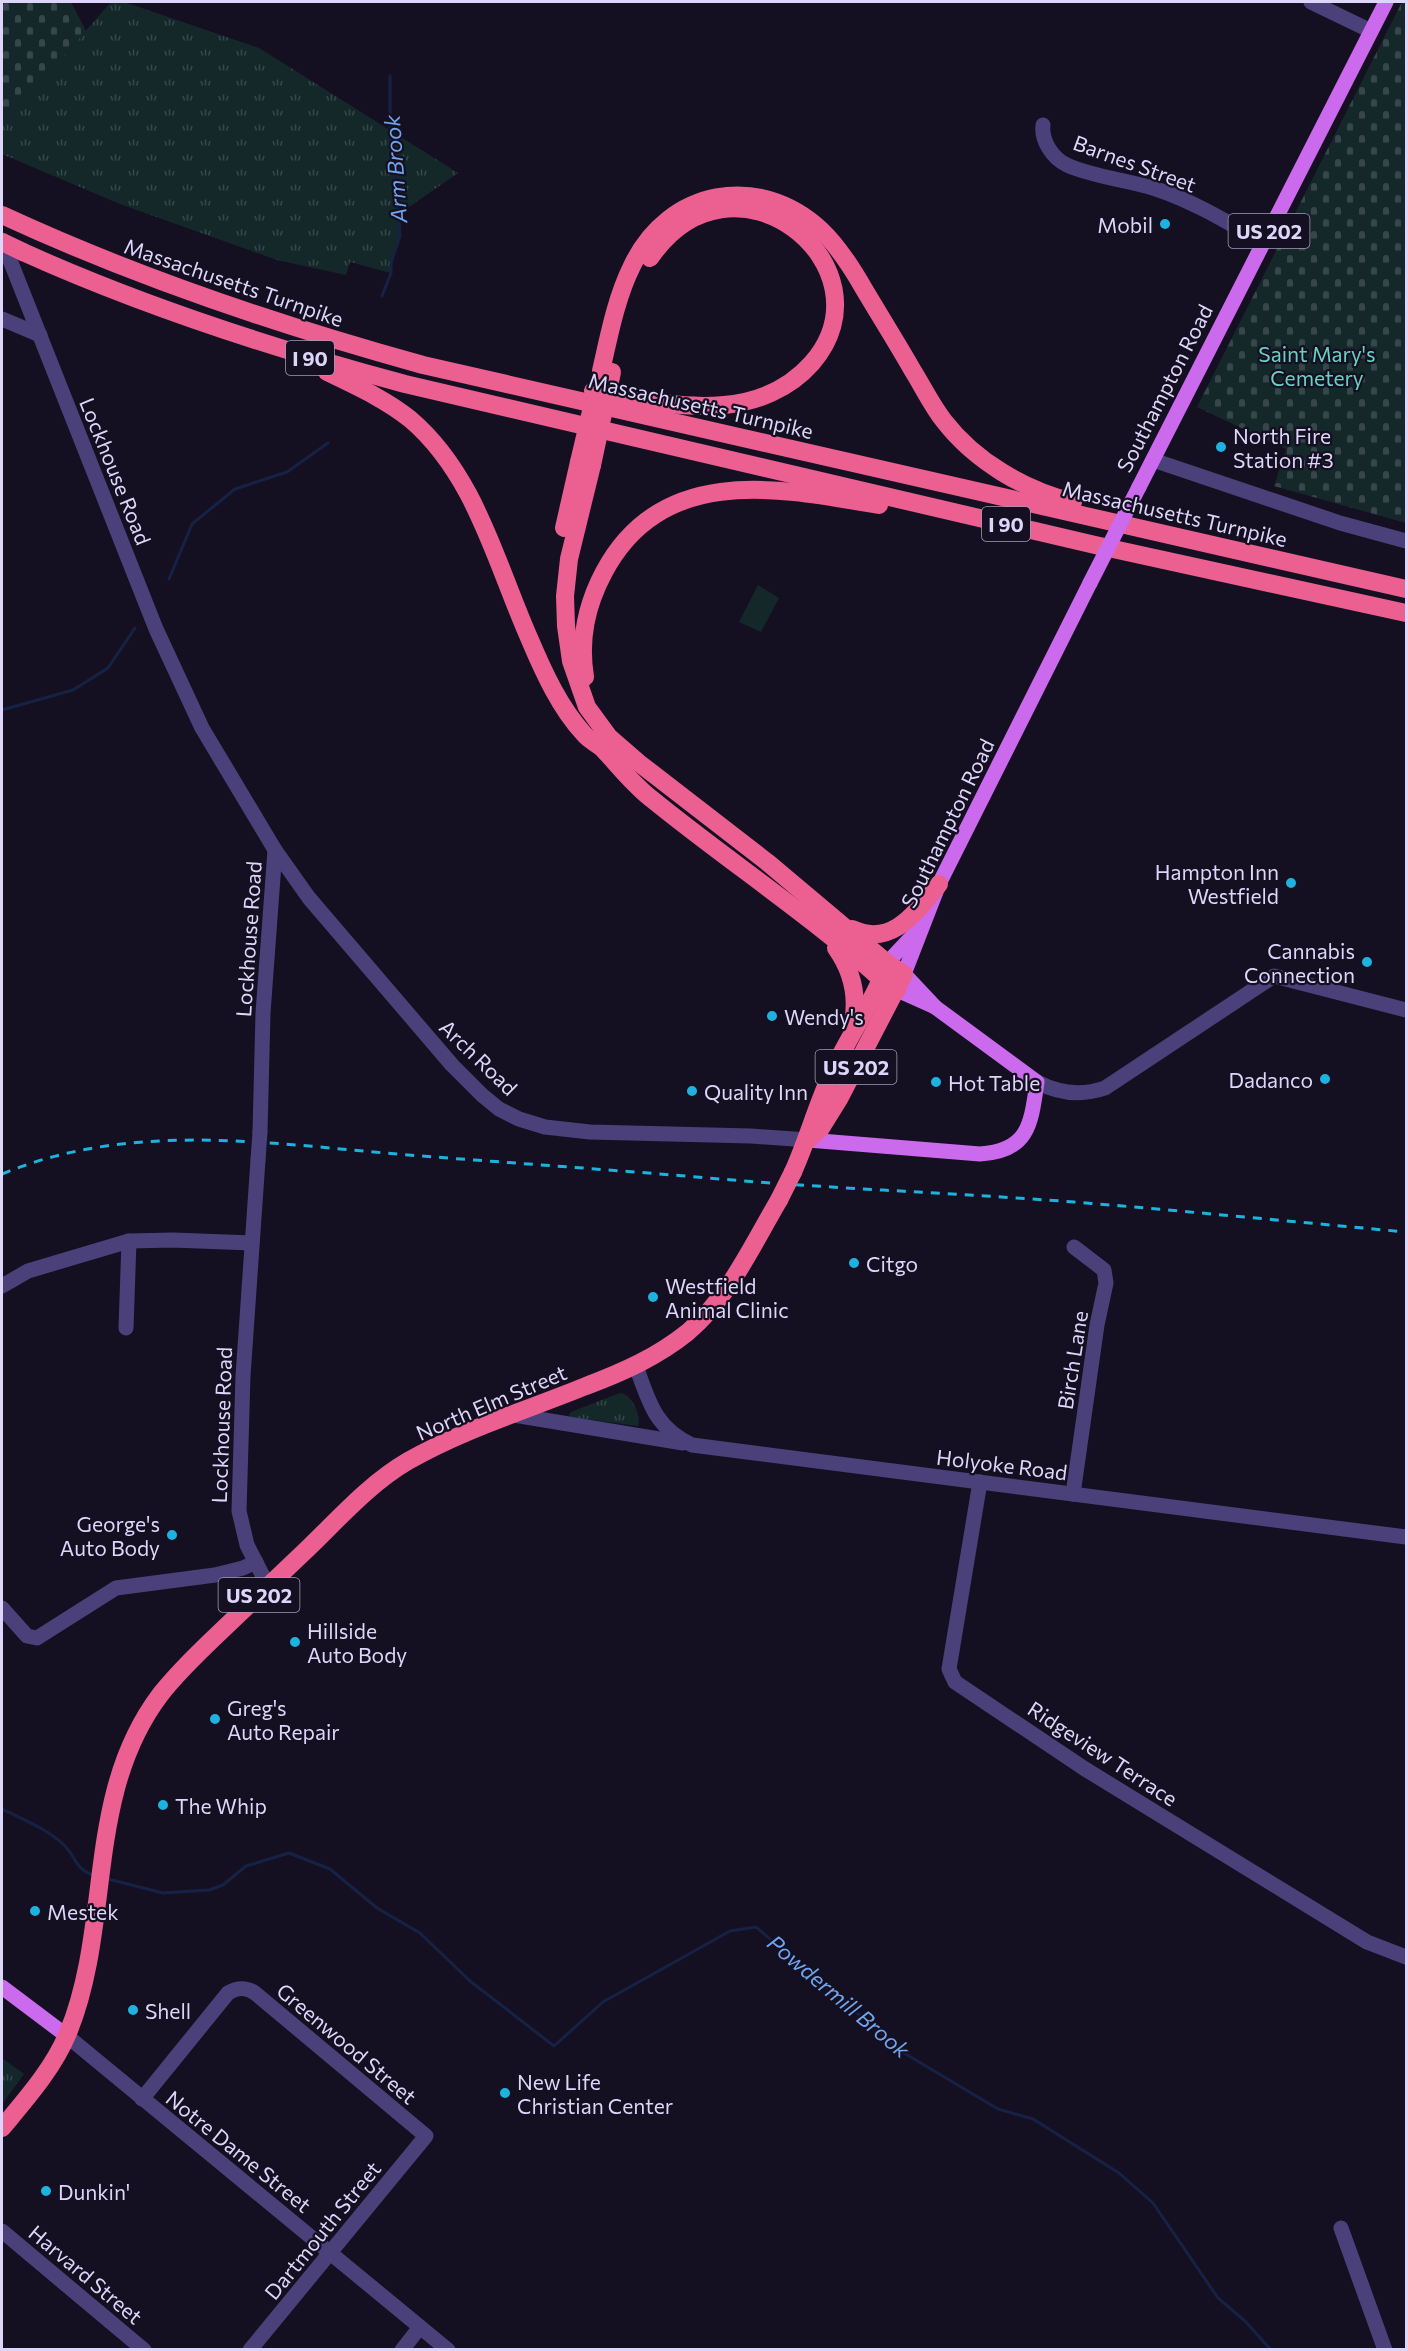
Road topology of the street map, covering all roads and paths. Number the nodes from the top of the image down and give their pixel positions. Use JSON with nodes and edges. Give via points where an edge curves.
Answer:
{"nodes":[{"id":1,"x":1311,"y":2,"type":"edge"},
{"id":2,"x":1386,"y":2,"type":"edge"},
{"id":3,"x":1371,"y":31,"type":"junction"},
{"id":4,"x":1044,"y":124,"type":"dead end"},
{"id":5,"x":5,"y":217,"type":"edge"},
{"id":6,"x":2,"y":241,"type":"edge"},
{"id":7,"x":1263,"y":243,"type":"junction"},
{"id":8,"x":2,"y":319,"type":"edge"},
{"id":9,"x":40,"y":335,"type":"junction"},
{"id":10,"x":280,"y":349,"type":"junction"},
{"id":11,"x":423,"y":365,"type":"junction"},
{"id":12,"x":606,"y":371,"type":"junction"},
{"id":13,"x":1153,"y":460,"type":"junction"},
{"id":14,"x":1407,"y":541,"type":"edge"},
{"id":15,"x":1095,"y":545,"type":"junction"},
{"id":16,"x":1370,"y":581,"type":"junction"},
{"id":17,"x":1407,"y":589,"type":"edge"},
{"id":18,"x":1407,"y":613,"type":"edge"},
{"id":19,"x":605,"y":742,"type":"junction"},
{"id":20,"x":275,"y":850,"type":"junction"},
{"id":21,"x":939,"y":884,"type":"junction"},
{"id":22,"x":839,"y":922,"type":"junction"},
{"id":23,"x":818,"y":926,"type":"junction"},
{"id":24,"x":922,"y":926,"type":"junction"},
{"id":25,"x":884,"y":971,"type":"junction"},
{"id":26,"x":901,"y":982,"type":"junction"},
{"id":27,"x":1407,"y":1010,"type":"edge"},
{"id":28,"x":849,"y":1040,"type":"junction"},
{"id":29,"x":1036,"y":1082,"type":"junction"},
{"id":30,"x":808,"y":1140,"type":"junction"},
{"id":31,"x":779,"y":1200,"type":"joint"},
{"id":32,"x":129,"y":1241,"type":"junction"},
{"id":33,"x":252,"y":1243,"type":"junction"},
{"id":34,"x":1074,"y":1247,"type":"dead end"},
{"id":35,"x":2,"y":1286,"type":"edge"},
{"id":36,"x":126,"y":1328,"type":"dead end"},
{"id":37,"x":636,"y":1366,"type":"junction"},
{"id":38,"x":514,"y":1415,"type":"junction"},
{"id":39,"x":692,"y":1445,"type":"junction"},
{"id":40,"x":980,"y":1482,"type":"junction"},
{"id":41,"x":1073,"y":1494,"type":"junction"},
{"id":42,"x":1407,"y":1537,"type":"edge"},
{"id":43,"x":256,"y":1562,"type":"junction"},
{"id":44,"x":268,"y":1586,"type":"junction"},
{"id":45,"x":2,"y":1608,"type":"edge"},
{"id":46,"x":1407,"y":1957,"type":"edge"},
{"id":47,"x":2,"y":1988,"type":"edge"},
{"id":48,"x":67,"y":2036,"type":"junction"},
{"id":49,"x":142,"y":2099,"type":"junction"},
{"id":50,"x":2,"y":2128,"type":"edge"},
{"id":51,"x":426,"y":2136,"type":"joint"},
{"id":52,"x":1341,"y":2228,"type":"dead end"},
{"id":53,"x":2,"y":2231,"type":"edge"},
{"id":54,"x":330,"y":2253,"type":"junction"},
{"id":55,"x":420,"y":2327,"type":"junction"},
{"id":56,"x":144,"y":2349,"type":"edge"},
{"id":57,"x":250,"y":2349,"type":"edge"},
{"id":58,"x":402,"y":2349,"type":"edge"},
{"id":59,"x":448,"y":2349,"type":"edge"},
{"id":60,"x":1385,"y":2349,"type":"edge"}],
"edges":[{"from":1,"to":3,"type":"street"},
{"from":2,"to":3,"type":"main road","name":"Southampton Road","number":"US 202"},
{"from":3,"to":7,"type":"main road","name":"Southampton Road","number":"US 202"},
{"from":4,"to":7,"type":"street","name":"Barnes Street","via":[[1042,135],[1066,164],[1159,190]]},
{"from":5,"to":11,"type":"highway","name":"Massachusetts Turnpike","number":"I 90","via":[[87,254],[230,307]]},
{"from":6,"to":9,"type":"street","name":"Lockhouse Road"},
{"from":6,"to":10,"type":"highway","number":"I 90","bridge":true,"via":[[158,307]]},
{"from":7,"to":13,"type":"main road","name":"Southampton Road","number":"US 202"},
{"from":8,"to":9,"type":"street"},
{"from":9,"to":20,"type":"street","name":"Lockhouse Road","via":[[175,673],[213,748]]},
{"from":10,"to":15,"type":"highway","number":"I 90","via":[[405,384]]},
{"from":10,"to":19,"type":"highway","via":[[391,405],[445,455],[474,506],[550,683],[581,730]]},
{"from":11,"to":12,"type":"highway","via":[[668,403],[712,406],[749,400],[788,384],[809,366],[824,345],[833,305],[832,287],[822,260],[799,231],[767,213],[730,208],[695,218],[662,242],[640,275]]},
{"from":11,"to":16,"type":"highway","name":"Massachusetts Turnpike","number":"I 90"},
{"from":12,"to":16,"type":"highway","via":[[622,290],[643,247],[657,230],[692,205],[716,197],[741,194],[769,199],[796,211],[821,230],[848,262],[944,422],[999,470],[1026,486],[1063,499],[1273,550]]},
{"from":12,"to":19,"type":"highway","bridge":true,"via":[[569,559],[565,617],[578,685]]},
{"from":13,"to":14,"type":"street","via":[[1340,523]]},
{"from":13,"to":21,"type":"main road","name":"Southampton Road","number":"US 202","bridge":true},
{"from":15,"to":18,"type":"highway","number":"I 90"},
{"from":15,"to":19,"type":"highway","via":[[777,490],[728,490],[683,502],[646,523],[624,543],[589,604],[582,643],[584,670]]},
{"from":16,"to":17,"type":"highway","name":"Massachusetts Turnpike","number":"I 90"},
{"from":19,"to":22,"type":"highway","via":[[767,862]]},
{"from":19,"to":23,"type":"highway","via":[[630,780],[652,800]]},
{"from":20,"to":30,"type":"street","name":"Arch Road","via":[[309,898],[417,1026],[482,1095],[512,1117],[571,1131]]},
{"from":20,"to":33,"type":"street","name":"Lockhouse Road","bridge":true},
{"from":21,"to":22,"type":"highway","via":[[911,918],[884,933],[867,935]]},
{"from":21,"to":24,"type":"main road","name":"Southampton Road","number":"US 202"},
{"from":22,"to":25,"type":"highway"},
{"from":23,"to":25,"type":"highway"},
{"from":23,"to":28,"type":"highway","via":[[837,948],[852,976],[855,1006]]},
{"from":24,"to":25,"type":"main road","name":"Southampton Road","number":"US 202"},
{"from":24,"to":26,"type":"main road","name":"Southampton Road","number":"US 202"},
{"from":25,"to":26,"type":"highway"},
{"from":25,"to":28,"type":"highway","name":"Southampton Road","number":"US 202"},
{"from":26,"to":29,"type":"main road"},
{"from":26,"to":30,"type":"highway","name":"Southampton Road","number":"US 202","via":[[834,1107]]},
{"from":27,"to":29,"type":"street","via":[[1274,976],[1105,1088],[1087,1092],[1057,1090]]},
{"from":28,"to":30,"type":"highway","name":"Southampton Road","number":"US 202","via":[[830,1077]]},
{"from":29,"to":30,"type":"main road","via":[[1027,1127],[1018,1143],[1004,1151],[965,1153]]},
{"from":30,"to":31,"type":"highway","name":"Southampton Road","number":"US 202","bridge":true},
{"from":31,"to":37,"type":"highway","name":"North Elm Street","number":"US 202","via":[[728,1289],[690,1330]]},
{"from":32,"to":33,"type":"street"},
{"from":32,"to":35,"type":"street","via":[[28,1271]]},
{"from":32,"to":36,"type":"street"},
{"from":33,"to":43,"type":"street","name":"Lockhouse Road","via":[[238,1496],[241,1527]]},
{"from":34,"to":41,"type":"street","name":"Birch Lane","via":[[1104,1270],[1106,1283]]},
{"from":37,"to":38,"type":"highway","name":"North Elm Street","number":"US 202"},
{"from":37,"to":39,"type":"street","name":"Holyoke Road","via":[[657,1418],[676,1437]]},
{"from":38,"to":39,"type":"street"},
{"from":38,"to":44,"type":"highway","name":"North Elm Street","number":"US 202","via":[[466,1432],[394,1471],[345,1510]]},
{"from":39,"to":40,"type":"street","name":"Holyoke Road"},
{"from":40,"to":41,"type":"street","name":"Holyoke Road"},
{"from":40,"to":46,"type":"street","name":"Ridgeview Terrace","via":[[949,1669],[955,1682],[1085,1769],[1367,1942]]},
{"from":41,"to":42,"type":"street","name":"Holyoke Road"},
{"from":43,"to":44,"type":"street","name":"Lockhouse Road"},
{"from":43,"to":45,"type":"street","via":[[215,1575],[116,1588],[37,1638],[27,1636]]},
{"from":44,"to":48,"type":"highway","name":"North Elm Street","number":"US 202","via":[[160,1695],[134,1737],[110,1805],[86,1968]]},
{"from":47,"to":48,"type":"main road","name":"Notre Dame Street"},
{"from":48,"to":49,"type":"street","name":"Notre Dame Street"},
{"from":48,"to":50,"type":"highway","name":"North Elm Street","number":"US 202","via":[[44,2076]]},
{"from":49,"to":51,"type":"street","name":"Greenwood Street","via":[[225,1996],[239,1988],[255,1994]]},
{"from":49,"to":54,"type":"street","name":"Notre Dame Street"},
{"from":51,"to":54,"type":"street","name":"Dartmouth Street"},
{"from":52,"to":60,"type":"street"},
{"from":53,"to":56,"type":"street","name":"Harvard Street"},
{"from":54,"to":55,"type":"street","name":"Notre Dame Street"},
{"from":54,"to":57,"type":"street","name":"Dartmouth Street"},
{"from":55,"to":58,"type":"street"},
{"from":55,"to":59,"type":"street","name":"Notre Dame Street"}]}
